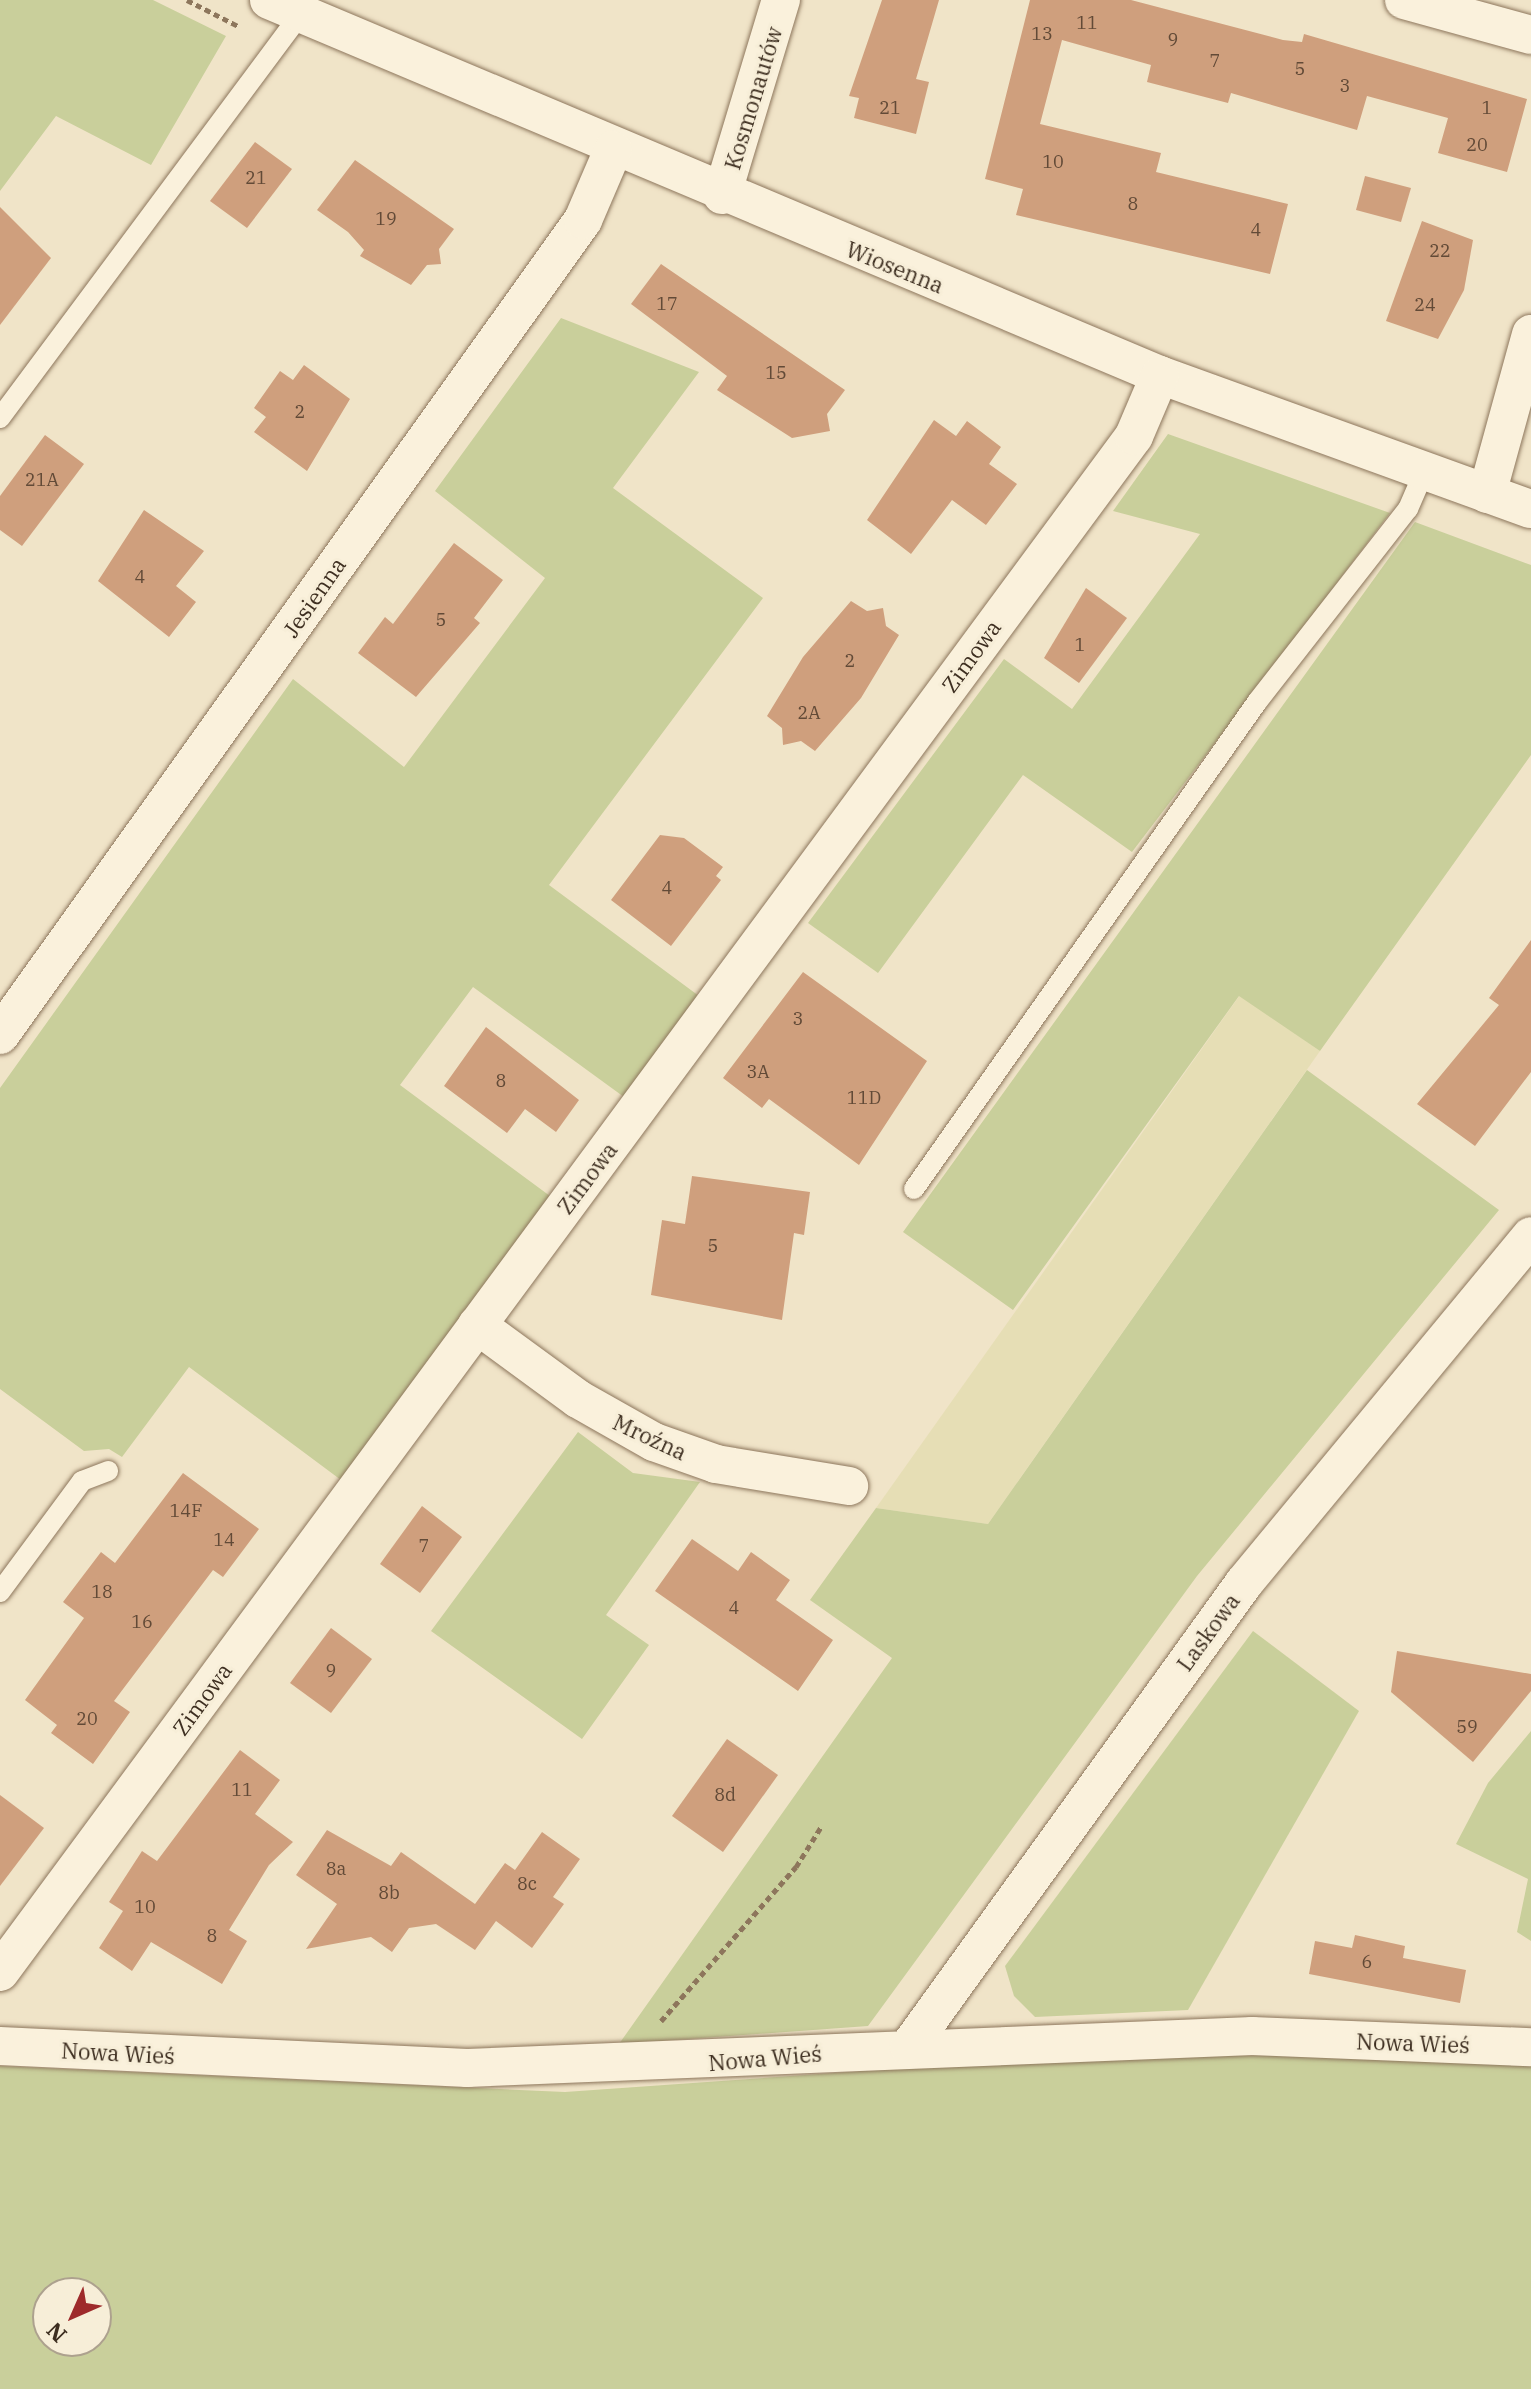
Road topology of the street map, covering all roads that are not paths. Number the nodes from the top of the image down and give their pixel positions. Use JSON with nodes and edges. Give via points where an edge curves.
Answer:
{"nodes":[{"id":1,"x":781,"y":0,"type":"edge"},
{"id":2,"x":1404,"y":0,"type":"edge"},
{"id":3,"x":284,"y":7,"type":"edge"},
{"id":4,"x":1531,"y":35,"type":"edge"},
{"id":5,"x":613,"y":150,"type":"junction"},
{"id":6,"x":722,"y":195,"type":"junction"},
{"id":7,"x":1531,"y":334,"type":"edge"},
{"id":8,"x":1160,"y":375,"type":"junction"},
{"id":9,"x":0,"y":418,"type":"edge"},
{"id":10,"x":1424,"y":472,"type":"junction"},
{"id":11,"x":1487,"y":494,"type":"junction"},
{"id":12,"x":1531,"y":509,"type":"edge"},
{"id":13,"x":0,"y":1035,"type":"edge"},
{"id":14,"x":914,"y":1189,"type":"dead end"},
{"id":15,"x":1531,"y":1236,"type":"edge"},
{"id":16,"x":477,"y":1325,"type":"junction"},
{"id":17,"x":108,"y":1471,"type":"dead end"},
{"id":18,"x":849,"y":1486,"type":"dead end"},
{"id":19,"x":0,"y":1592,"type":"edge"},
{"id":20,"x":0,"y":1972,"type":"edge"},
{"id":21,"x":0,"y":2046,"type":"edge"},
{"id":22,"x":909,"y":2047,"type":"junction"},
{"id":23,"x":1531,"y":2047,"type":"edge"}],
"edges":[{"from":1,"to":6,"type":"street","name":"Kosmonautów"},
{"from":2,"to":4,"type":"street"},
{"from":3,"to":5,"type":"street","name":"Wiosenna"},
{"from":3,"to":9,"type":"lane"},
{"from":5,"to":6,"type":"street","name":"Wiosenna"},
{"from":5,"to":13,"type":"street","name":"Jesienna","via":[[583,220]]},
{"from":6,"to":8,"type":"street","name":"Wiosenna"},
{"from":7,"to":11,"type":"street"},
{"from":8,"to":10,"type":"street","name":"Wiosenna"},
{"from":8,"to":16,"type":"street","name":"Zimowa","via":[[1134,436]]},
{"from":10,"to":11,"type":"street","name":"Wiosenna"},
{"from":10,"to":14,"type":"lane","via":[[1408,509],[1257,702]]},
{"from":11,"to":12,"type":"street","name":"Wiosenna"},
{"from":15,"to":22,"type":"street","name":"Laskowa","via":[[1244,1583]]},
{"from":16,"to":18,"type":"street","name":"Mroźna","via":[[578,1399],[654,1442],[716,1464]]},
{"from":16,"to":20,"type":"street","name":"Zimowa"},
{"from":17,"to":19,"type":"lane","via":[[82,1481]]},
{"from":21,"to":22,"type":"street","name":"Nowa Wieś","via":[[359,2067],[611,2068]]},
{"from":22,"to":23,"type":"street","name":"Nowa Wieś","via":[[1252,2036]]}]}
